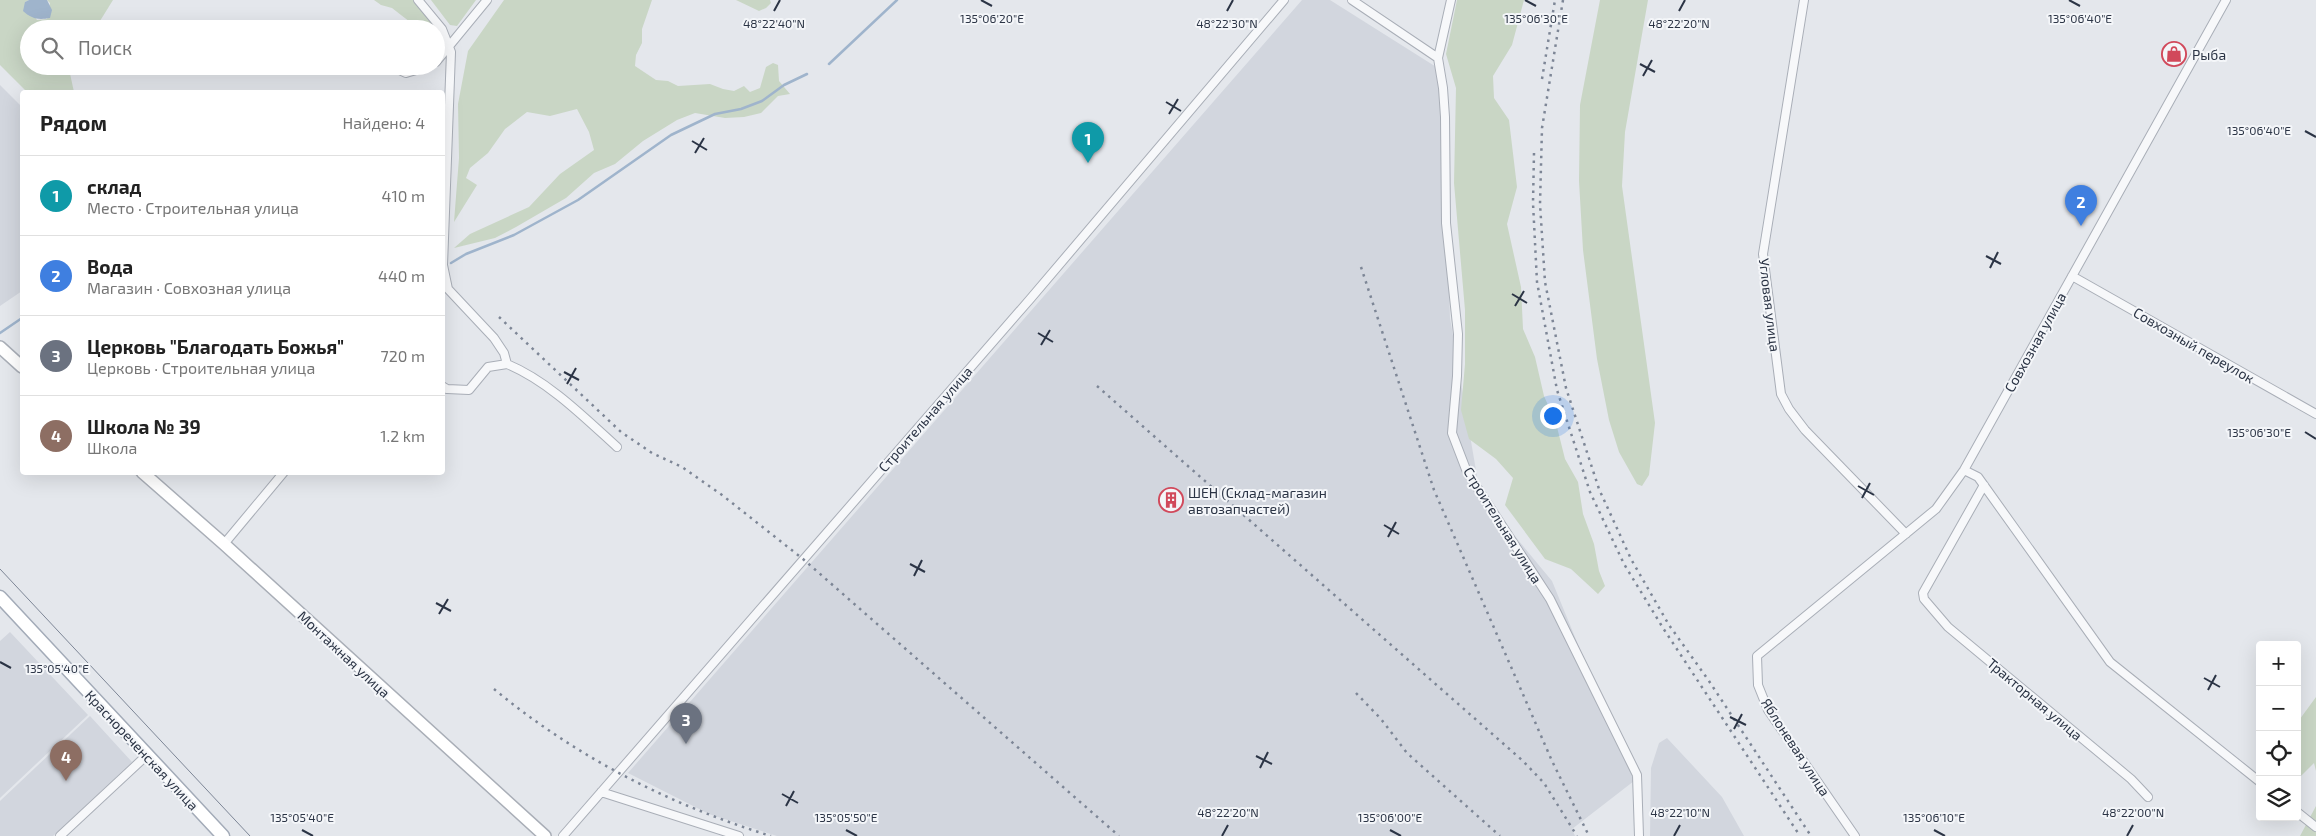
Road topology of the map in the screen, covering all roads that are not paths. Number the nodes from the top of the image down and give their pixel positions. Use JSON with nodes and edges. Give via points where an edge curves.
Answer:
{"nodes":[{"id":1,"x":418,"y":0,"type":"edge"},
{"id":2,"x":487,"y":0,"type":"edge"},
{"id":3,"x":1352,"y":0,"type":"edge"},
{"id":4,"x":1451,"y":0,"type":"edge"},
{"id":5,"x":1804,"y":0,"type":"edge"},
{"id":6,"x":2226,"y":0,"type":"edge"},
{"id":7,"x":1281,"y":2,"type":"edge"},
{"id":8,"x":435,"y":20,"type":"edge"},
{"id":9,"x":445,"y":36,"type":"edge"},
{"id":10,"x":450,"y":48,"type":"junction"},
{"id":11,"x":445,"y":53,"type":"edge"},
{"id":12,"x":1438,"y":58,"type":"junction"},
{"id":13,"x":445,"y":202,"type":"edge"},
{"id":14,"x":2072,"y":276,"type":"junction"},
{"id":15,"x":445,"y":277,"type":"edge"},
{"id":16,"x":0,"y":347,"type":"edge"},
{"id":17,"x":506,"y":364,"type":"junction"},
{"id":18,"x":20,"y":365,"type":"edge"},
{"id":19,"x":445,"y":388,"type":"edge"},
{"id":20,"x":2316,"y":414,"type":"edge"},
{"id":21,"x":617,"y":447,"type":"dead end"},
{"id":22,"x":1964,"y":470,"type":"junction"},
{"id":23,"x":145,"y":475,"type":"edge"},
{"id":24,"x":282,"y":475,"type":"edge"},
{"id":25,"x":1984,"y":485,"type":"junction"},
{"id":26,"x":1906,"y":534,"type":"junction"},
{"id":27,"x":224,"y":544,"type":"junction"},
{"id":28,"x":0,"y":597,"type":"edge"},
{"id":29,"x":1784,"y":635,"type":"joint"},
{"id":30,"x":147,"y":755,"type":"junction"},
{"id":31,"x":2256,"y":779,"type":"edge"},
{"id":32,"x":601,"y":792,"type":"junction"},
{"id":33,"x":2148,"y":797,"type":"dead end"},
{"id":34,"x":2301,"y":815,"type":"edge"},
{"id":35,"x":2316,"y":827,"type":"edge"},
{"id":36,"x":60,"y":836,"type":"edge"},
{"id":37,"x":223,"y":836,"type":"edge"},
{"id":38,"x":546,"y":836,"type":"edge"},
{"id":39,"x":563,"y":836,"type":"edge"},
{"id":40,"x":739,"y":836,"type":"edge"},
{"id":41,"x":1639,"y":836,"type":"edge"},
{"id":42,"x":1855,"y":836,"type":"edge"}],
"edges":[{"from":1,"to":8,"type":"street"},
{"from":2,"to":10,"type":"street"},
{"from":3,"to":12,"type":"street"},
{"from":4,"to":12,"type":"street"},
{"from":5,"to":26,"type":"street","name":"Угловая улица","via":[[1762,254],[1781,394],[1805,430]]},
{"from":6,"to":14,"type":"street","name":"Совхозная улица"},
{"from":7,"to":32,"type":"street","name":"Строительная улица","via":[[1031,298]]},
{"from":9,"to":10,"type":"street"},
{"from":10,"to":11,"type":"street"},
{"from":10,"to":13,"type":"street"},
{"from":12,"to":41,"type":"street","name":"Строительная улица","via":[[1445,118],[1446,223],[1458,334],[1452,433],[1467,472],[1550,599],[1637,775]]},
{"from":14,"to":20,"type":"street","name":"Совхозный переулок"},
{"from":14,"to":22,"type":"street","name":"Совхозная улица"},
{"from":15,"to":17,"type":"street","via":[[448,289],[494,338],[504,353]]},
{"from":16,"to":18,"type":"street"},
{"from":17,"to":19,"type":"street","via":[[488,367],[468,390]]},
{"from":17,"to":21,"type":"street","via":[[543,384]]},
{"from":22,"to":25,"type":"street","via":[[1978,477]]},
{"from":22,"to":26,"type":"street","name":"Совхозная улица","via":[[1936,510]]},
{"from":23,"to":27,"type":"street","name":"Монтажная улица"},
{"from":24,"to":27,"type":"street"},
{"from":25,"to":31,"type":"street","via":[[2110,662]]},
{"from":25,"to":33,"type":"street","name":"Тракторная улица","via":[[1923,593],[1924,599],[1948,627],[2131,779]]},
{"from":26,"to":29,"type":"street","name":"Совхозная улица"},
{"from":27,"to":38,"type":"street","name":"Монтажная улица"},
{"from":28,"to":30,"type":"main road","name":"Краснореченская улица"},
{"from":29,"to":42,"type":"street","name":"Яблоневая улица","via":[[1757,656],[1760,690],[1768,710]]},
{"from":30,"to":36,"type":"street"},
{"from":30,"to":37,"type":"main road","name":"Краснореченская улица"},
{"from":32,"to":39,"type":"street","name":"Строительная улица"},
{"from":32,"to":40,"type":"street"},
{"from":34,"to":35,"type":"street"}]}
